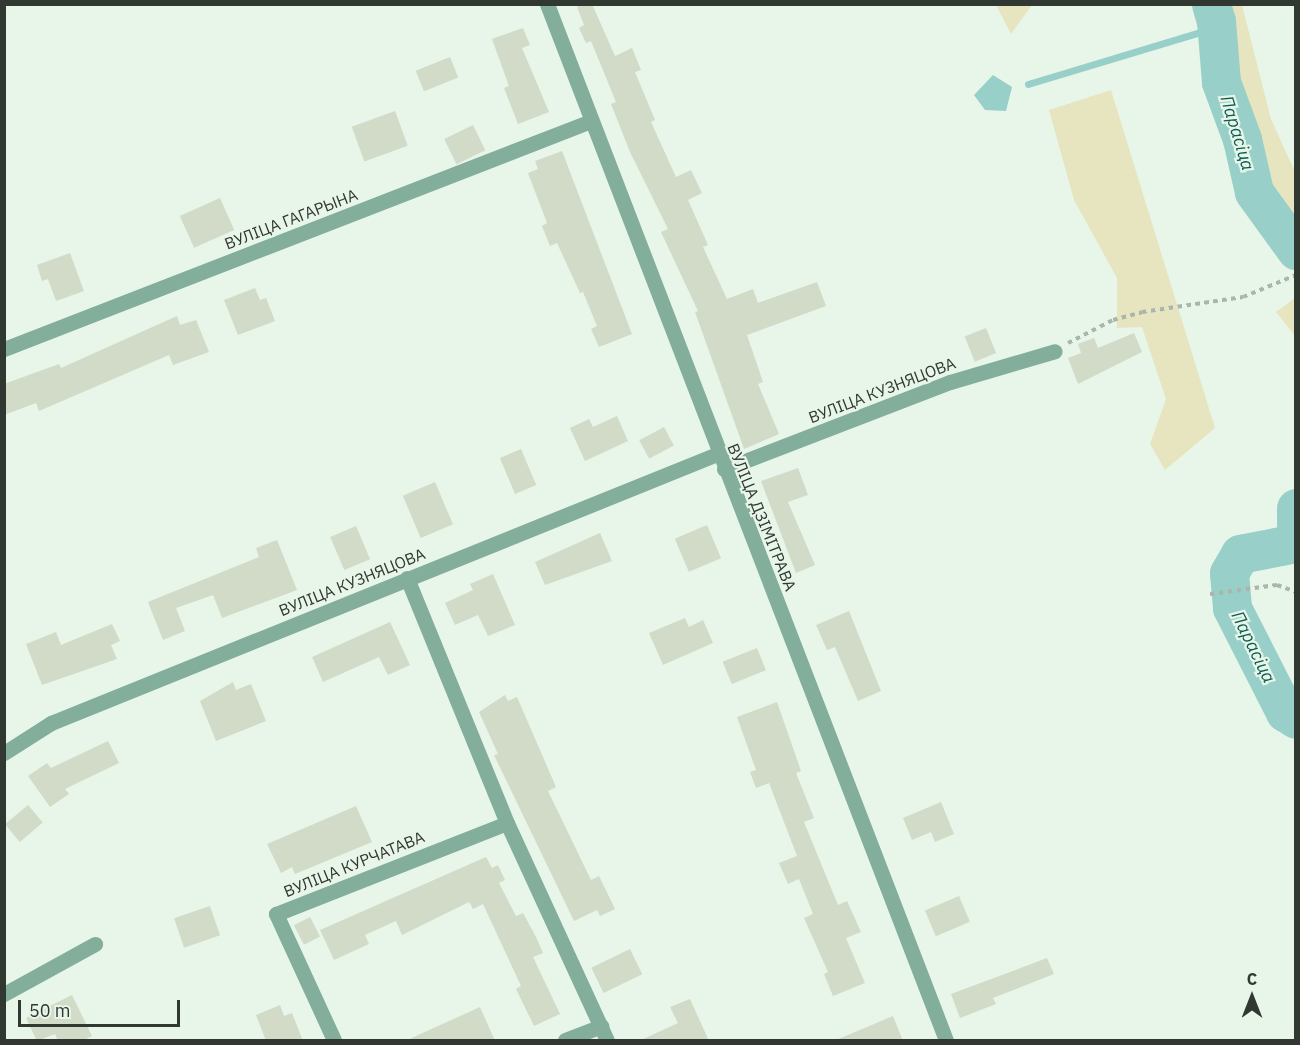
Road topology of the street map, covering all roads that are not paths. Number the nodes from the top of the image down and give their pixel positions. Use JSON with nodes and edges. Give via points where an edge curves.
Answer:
{"nodes":[{"id":1,"x":547,"y":4,"type":"edge"},
{"id":2,"x":591,"y":121,"type":"junction"},
{"id":3,"x":4,"y":349,"type":"edge"},
{"id":4,"x":1055,"y":351,"type":"road end"},
{"id":5,"x":717,"y":454,"type":"junction"},
{"id":6,"x":724,"y":470,"type":"junction"},
{"id":7,"x":407,"y":578,"type":"junction"},
{"id":8,"x":4,"y":753,"type":"edge"},
{"id":9,"x":507,"y":823,"type":"junction"},
{"id":10,"x":95,"y":944,"type":"dead end"},
{"id":11,"x":4,"y":994,"type":"edge"},
{"id":12,"x":601,"y":1026,"type":"junction"},
{"id":13,"x":334,"y":1041,"type":"edge"},
{"id":14,"x":565,"y":1041,"type":"edge"},
{"id":15,"x":607,"y":1041,"type":"edge"},
{"id":16,"x":946,"y":1041,"type":"edge"}],
"edges":[{"from":1,"to":2,"type":"street","name":"ВУЛІЦА ДЗІМІТРАВА"},
{"from":2,"to":3,"type":"street","name":"ВУЛІЦА ГАГАРЫНА"},
{"from":2,"to":5,"type":"street","name":"ВУЛІЦА ДЗІМІТРАВА"},
{"from":4,"to":6,"type":"street","name":"ВУЛІЦА КУЗНЯЦОВА","via":[[950,382]]},
{"from":5,"to":6,"type":"street","name":"ВУЛІЦА ДЗІМІТРАВА"},
{"from":5,"to":7,"type":"street","name":"ВУЛІЦА КУЗНЯЦОВА"},
{"from":6,"to":16,"type":"street","name":"ВУЛІЦА ДЗІМІТРАВА"},
{"from":7,"to":8,"type":"street","name":"ВУЛІЦА КУЗНЯЦОВА","via":[[51,723]]},
{"from":7,"to":9,"type":"street"},
{"from":9,"to":12,"type":"street"},
{"from":9,"to":13,"type":"street","name":"ВУЛІЦА КУРЧАТАВА","via":[[276,914]]},
{"from":10,"to":11,"type":"street"},
{"from":12,"to":14,"type":"street"},
{"from":12,"to":15,"type":"street"}]}
